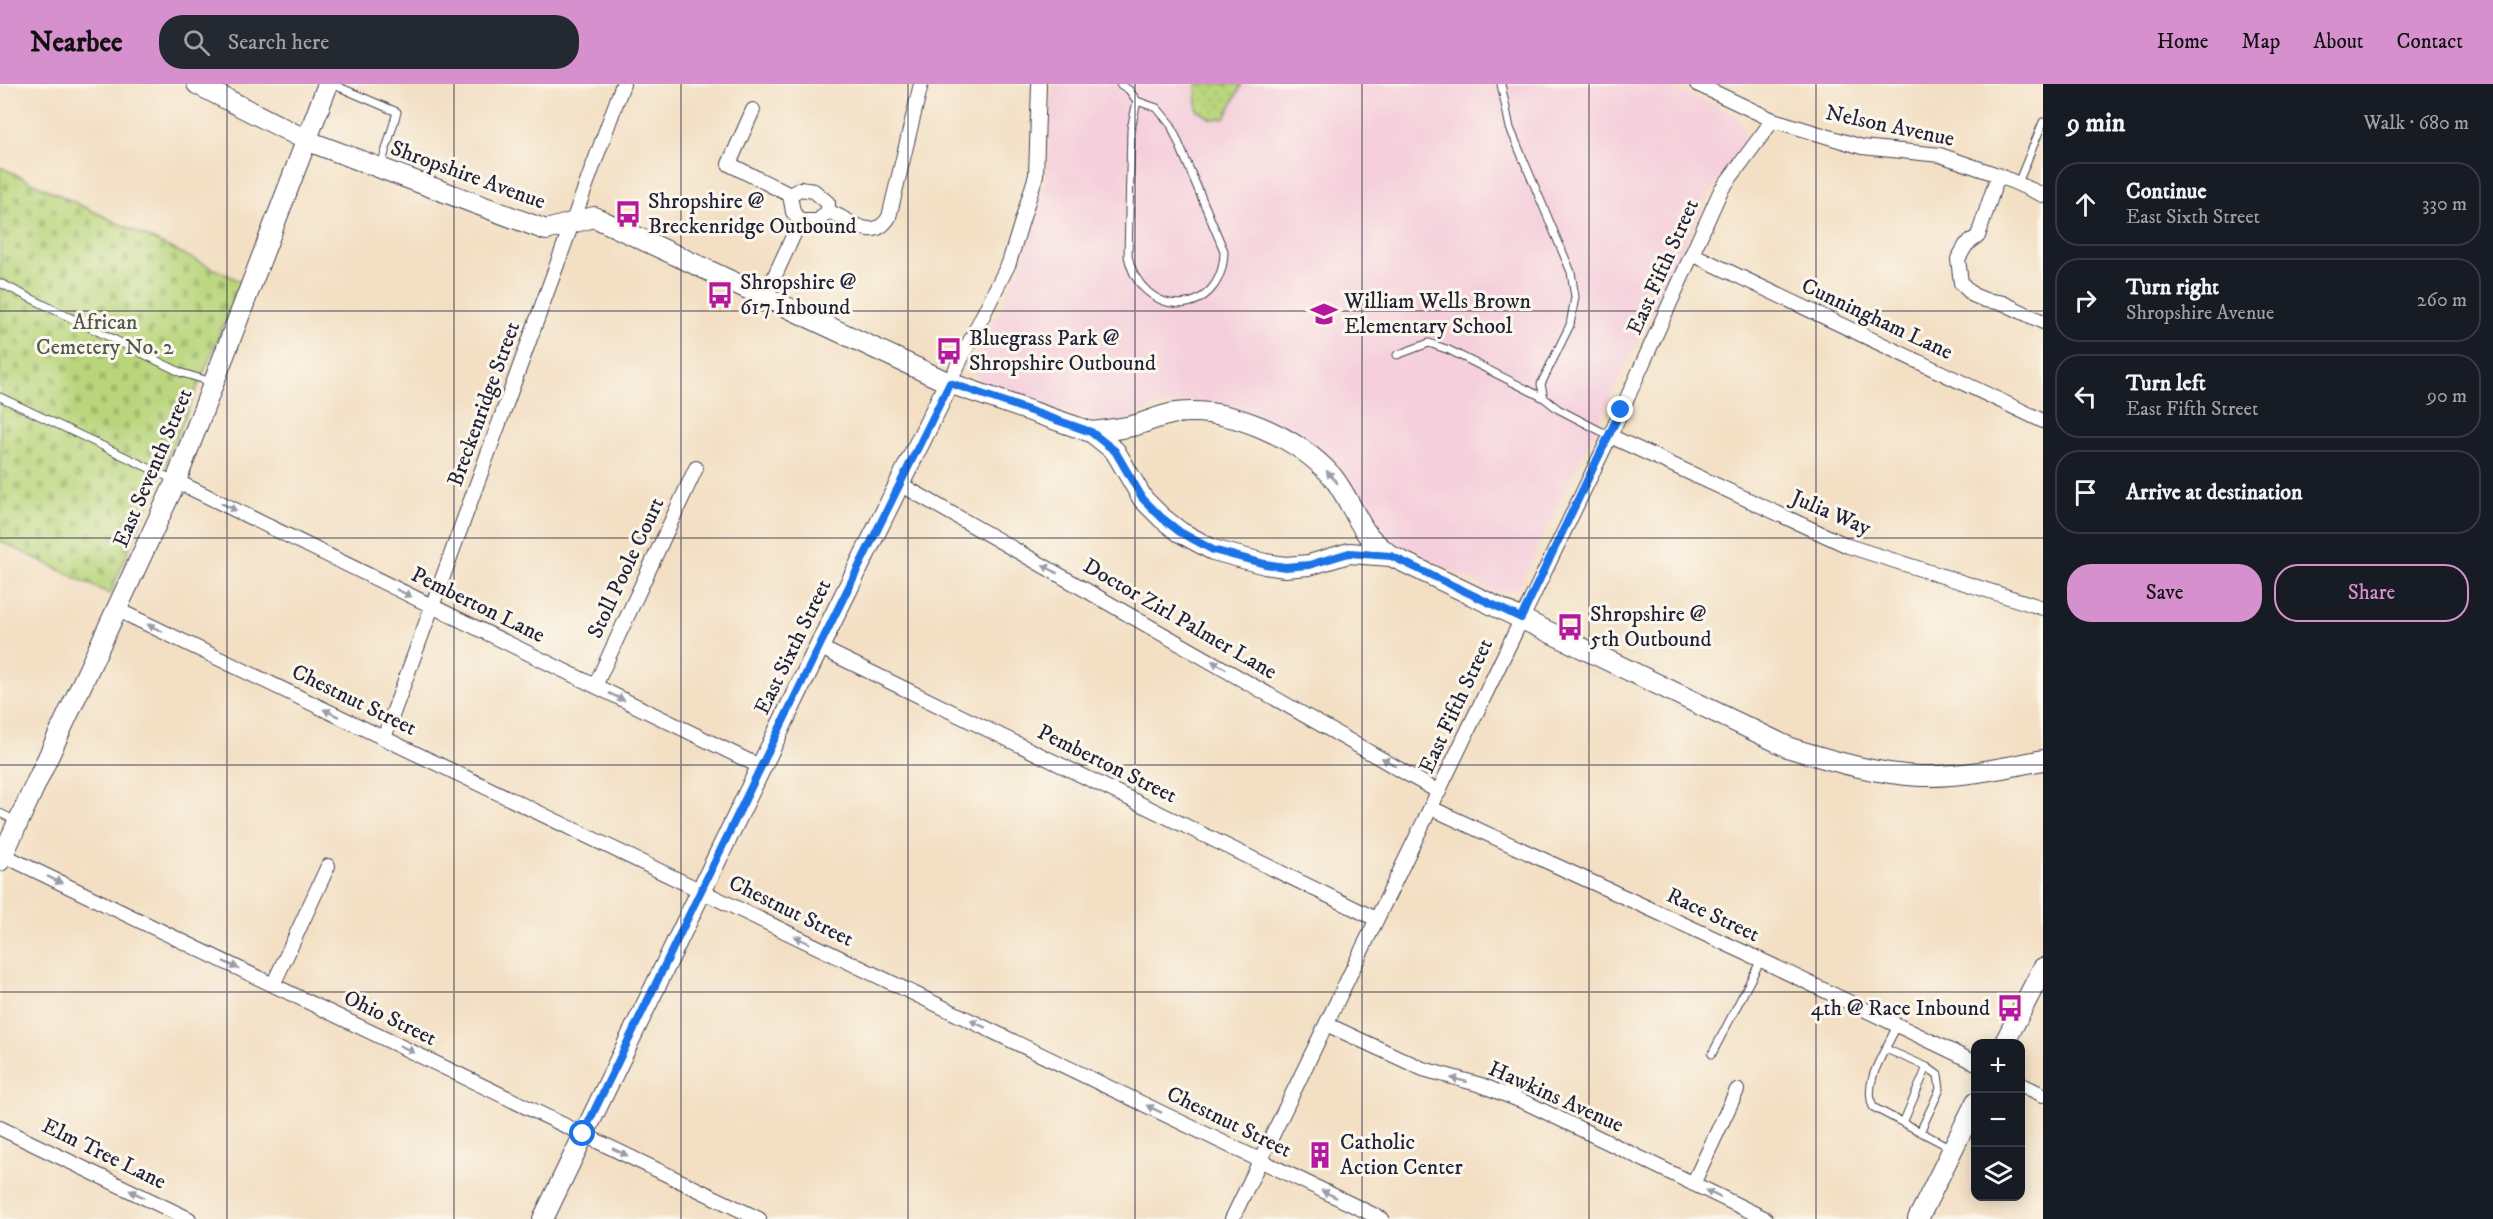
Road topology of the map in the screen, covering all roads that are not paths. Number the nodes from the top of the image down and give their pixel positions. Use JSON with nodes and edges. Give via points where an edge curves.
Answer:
{"nodes":[{"id":1,"x":197,"y":84,"type":"edge"},
{"id":2,"x":330,"y":84,"type":"edge"},
{"id":3,"x":623,"y":84,"type":"edge"},
{"id":4,"x":921,"y":84,"type":"edge"},
{"id":5,"x":1039,"y":84,"type":"edge"},
{"id":6,"x":1120,"y":84,"type":"edge"},
{"id":7,"x":1501,"y":84,"type":"edge"},
{"id":8,"x":1697,"y":84,"type":"edge"},
{"id":9,"x":1137,"y":101,"type":"junction"},
{"id":10,"x":753,"y":110,"type":"dead end"},
{"id":11,"x":1773,"y":120,"type":"junction"},
{"id":12,"x":2043,"y":122,"type":"edge"},
{"id":13,"x":308,"y":141,"type":"junction"},
{"id":14,"x":380,"y":168,"type":"junction"},
{"id":15,"x":1998,"y":176,"type":"junction"},
{"id":16,"x":2018,"y":183,"type":"junction"},
{"id":17,"x":790,"y":195,"type":"junction"},
{"id":18,"x":2043,"y":195,"type":"edge"},
{"id":19,"x":828,"y":211,"type":"junction"},
{"id":20,"x":800,"y":221,"type":"junction"},
{"id":21,"x":572,"y":222,"type":"junction"},
{"id":22,"x":1692,"y":254,"type":"junction"},
{"id":23,"x":0,"y":283,"type":"edge"},
{"id":24,"x":765,"y":297,"type":"junction"},
{"id":25,"x":2043,"y":322,"type":"edge"},
{"id":26,"x":1397,"y":355,"type":"dead end"},
{"id":27,"x":215,"y":382,"type":"junction"},
{"id":28,"x":950,"y":383,"type":"junction"},
{"id":29,"x":0,"y":397,"type":"edge"},
{"id":30,"x":1544,"y":398,"type":"junction"},
{"id":31,"x":2043,"y":421,"type":"edge"},
{"id":32,"x":1140,"y":424,"type":"junction"},
{"id":33,"x":1091,"y":432,"type":"junction"},
{"id":34,"x":1610,"y":436,"type":"junction"},
{"id":35,"x":696,"y":468,"type":"dead end"},
{"id":36,"x":1128,"y":471,"type":"junction"},
{"id":37,"x":176,"y":481,"type":"junction"},
{"id":38,"x":900,"y":484,"type":"junction"},
{"id":39,"x":1354,"y":510,"type":"junction"},
{"id":40,"x":1391,"y":556,"type":"junction"},
{"id":41,"x":1330,"y":559,"type":"junction"},
{"id":42,"x":432,"y":606,"type":"junction"},
{"id":43,"x":2043,"y":608,"type":"edge"},
{"id":44,"x":118,"y":610,"type":"junction"},
{"id":45,"x":1521,"y":618,"type":"junction"},
{"id":46,"x":819,"y":647,"type":"junction"},
{"id":47,"x":595,"y":686,"type":"junction"},
{"id":48,"x":384,"y":738,"type":"junction"},
{"id":49,"x":2043,"y":759,"type":"edge"},
{"id":50,"x":760,"y":768,"type":"junction"},
{"id":51,"x":1439,"y":792,"type":"junction"},
{"id":52,"x":1431,"y":808,"type":"junction"},
{"id":53,"x":0,"y":813,"type":"edge"},
{"id":54,"x":18,"y":822,"type":"junction"},
{"id":55,"x":1,"y":858,"type":"edge"},
{"id":56,"x":328,"y":866,"type":"dead end"},
{"id":57,"x":702,"y":891,"type":"junction"},
{"id":58,"x":1376,"y":919,"type":"junction"},
{"id":59,"x":1761,"y":960,"type":"junction"},
{"id":60,"x":2043,"y":968,"type":"edge"},
{"id":61,"x":273,"y":985,"type":"junction"},
{"id":62,"x":1326,"y":1024,"type":"junction"},
{"id":63,"x":1897,"y":1025,"type":"junction"},
{"id":64,"x":2007,"y":1039,"type":"edge"},
{"id":65,"x":1886,"y":1049,"type":"junction"},
{"id":66,"x":1712,"y":1054,"type":"dead end"},
{"id":67,"x":1971,"y":1061,"type":"edge"},
{"id":68,"x":1927,"y":1067,"type":"junction"},
{"id":69,"x":2025,"y":1086,"type":"edge"},
{"id":70,"x":1737,"y":1090,"type":"dead end"},
{"id":71,"x":2043,"y":1095,"type":"edge"},
{"id":72,"x":1971,"y":1112,"type":"edge"},
{"id":73,"x":1903,"y":1123,"type":"junction"},
{"id":74,"x":0,"y":1128,"type":"edge"},
{"id":75,"x":1920,"y":1132,"type":"junction"},
{"id":76,"x":583,"y":1134,"type":"junction"},
{"id":77,"x":1952,"y":1149,"type":"junction"},
{"id":78,"x":1260,"y":1160,"type":"junction"},
{"id":79,"x":1693,"y":1184,"type":"junction"},
{"id":80,"x":189,"y":1219,"type":"edge"},
{"id":81,"x":543,"y":1219,"type":"edge"},
{"id":82,"x":759,"y":1219,"type":"edge"},
{"id":83,"x":1232,"y":1219,"type":"edge"},
{"id":84,"x":1382,"y":1219,"type":"edge"},
{"id":85,"x":1766,"y":1219,"type":"edge"},
{"id":86,"x":1918,"y":1219,"type":"edge"}],
"edges":[{"from":1,"to":13,"type":"street","name":"Shropshire Avenue"},
{"from":2,"to":13,"type":"street","name":"East Seventh Street"},
{"from":2,"to":14,"type":"lane","via":[[397,112]]},
{"from":3,"to":21,"type":"street","name":"Breckenridge Street"},
{"from":4,"to":19,"type":"street","via":[[884,226],[867,230]]},
{"from":5,"to":28,"type":"street","name":"East Sixth Street","via":[[1036,175],[1009,263]]},
{"from":6,"to":9,"type":"lane"},
{"from":7,"to":30,"type":"lane","via":[[1510,128],[1571,272],[1575,297],[1570,325],[1541,384]]},
{"from":8,"to":11,"type":"street","name":"Nelson Avenue"},
{"from":9,"to":9,"type":"lane","via":[[1131,129],[1131,271],[1155,299],[1177,304],[1191,302],[1206,296],[1218,282],[1224,251],[1171,125],[1157,108]]},
{"from":10,"to":17,"type":"street","via":[[729,164]]},
{"from":11,"to":15,"type":"street","name":"Nelson Avenue","via":[[1862,147],[1940,155]]},
{"from":11,"to":22,"type":"street","name":"East Fifth Street","via":[[1721,190]]},
{"from":12,"to":16,"type":"lane"},
{"from":13,"to":14,"type":"street","name":"Shropshire Avenue"},
{"from":13,"to":27,"type":"street","name":"East Seventh Street"},
{"from":14,"to":21,"type":"street","name":"Shropshire Avenue","via":[[546,230]]},
{"from":15,"to":16,"type":"street","name":"Nelson Avenue"},
{"from":15,"to":25,"type":"street","via":[[1978,236],[1966,245],[1958,259],[1961,283],[1973,295],[2003,303]]},
{"from":16,"to":18,"type":"street","name":"Nelson Avenue"},
{"from":17,"to":19,"type":"street","via":[[800,189],[814,190],[828,202]]},
{"from":17,"to":20,"type":"street","via":[[793,212]]},
{"from":19,"to":20,"type":"street","via":[[818,221]]},
{"from":20,"to":24,"type":"street"},
{"from":21,"to":24,"type":"street","name":"Shropshire Avenue","via":[[594,218]]},
{"from":21,"to":42,"type":"street","name":"Breckenridge Street"},
{"from":22,"to":31,"type":"street","name":"Cunningham Lane"},
{"from":22,"to":34,"type":"street","name":"East Fifth Street"},
{"from":23,"to":27,"type":"lane","via":[[182,373]]},
{"from":24,"to":28,"type":"street","name":"Shropshire Avenue"},
{"from":26,"to":30,"type":"lane","via":[[1429,344],[1449,350]]},
{"from":27,"to":37,"type":"street","name":"East Seventh Street"},
{"from":28,"to":33,"type":"street","name":"Shropshire Avenue"},
{"from":28,"to":38,"type":"street","name":"East Sixth Street"},
{"from":29,"to":37,"type":"lane"},
{"from":30,"to":34,"type":"lane"},
{"from":32,"to":33,"type":"street","name":"Shropshire Avenue"},
{"from":32,"to":36,"type":"street","name":"Shropshire Avenue","via":[[1130,435],[1125,450]]},
{"from":39,"to":32,"type":"street","name":"Shropshire Avenue","one_way":true,"via":[[1344,491],[1317,460],[1244,421],[1212,414],[1178,413]]},
{"from":33,"to":36,"type":"street","name":"Shropshire Avenue","via":[[1115,451]]},
{"from":34,"to":43,"type":"street","name":"Julia Way","via":[[1848,546]]},
{"from":34,"to":45,"type":"street","name":"East Fifth Street"},
{"from":35,"to":47,"type":"street","name":"Stoll Poole Court"},
{"from":36,"to":41,"type":"street","name":"Shropshire Avenue","via":[[1143,499],[1162,518],[1213,550],[1285,567]]},
{"from":37,"to":42,"type":"street","name":"Pemberton Lane","one_way":true},
{"from":37,"to":44,"type":"street","name":"East Seventh Street"},
{"from":38,"to":46,"type":"street","name":"East Sixth Street"},
{"from":51,"to":38,"type":"street","name":"Doctor Zirl Palmer Lane","one_way":true},
{"from":39,"to":40,"type":"street","name":"Shropshire Avenue","via":[[1366,533]]},
{"from":39,"to":41,"type":"street","name":"Shropshire Avenue","via":[[1356,531],[1348,546]]},
{"from":40,"to":41,"type":"street","name":"Shropshire Avenue","via":[[1349,553]]},
{"from":40,"to":45,"type":"street","name":"Shropshire Avenue"},
{"from":42,"to":47,"type":"street","name":"Pemberton Lane"},
{"from":42,"to":48,"type":"street","name":"Breckenridge Street"},
{"from":48,"to":44,"type":"street","name":"Chestnut Street","one_way":true},
{"from":44,"to":54,"type":"street","name":"East Seventh Street"},
{"from":45,"to":49,"type":"street","name":"Shropshire Avenue","via":[[1790,748],[1856,767],[1920,776],[1987,771]]},
{"from":45,"to":51,"type":"street","name":"East Fifth Street"},
{"from":46,"to":50,"type":"street","name":"East Sixth Street"},
{"from":46,"to":58,"type":"street","name":"Pemberton Street"},
{"from":47,"to":50,"type":"street","name":"Pemberton Lane","one_way":true},
{"from":48,"to":57,"type":"street","name":"Chestnut Street"},
{"from":50,"to":57,"type":"street","name":"East Sixth Street"},
{"from":51,"to":52,"type":"street","name":"East Fifth Street"},
{"from":52,"to":58,"type":"street","name":"East Fifth Street"},
{"from":52,"to":59,"type":"street","name":"Race Street"},
{"from":53,"to":54,"type":"lane"},
{"from":54,"to":55,"type":"street","name":"East Seventh Street"},
{"from":55,"to":61,"type":"street","name":"Ohio Street","one_way":true},
{"from":56,"to":61,"type":"street"},
{"from":57,"to":76,"type":"street","name":"East Sixth Street"},
{"from":78,"to":57,"type":"street","name":"Chestnut Street","one_way":true},
{"from":58,"to":62,"type":"street","name":"East Fifth Street"},
{"from":59,"to":63,"type":"street","name":"Race Street"},
{"from":59,"to":66,"type":"lane"},
{"from":60,"to":64,"type":"street"},
{"from":61,"to":76,"type":"street","name":"Ohio Street","one_way":true},
{"from":62,"to":78,"type":"street","name":"East Fifth Street"},
{"from":79,"to":62,"type":"street","name":"Hawkins Avenue","one_way":true,"via":[[1529,1104],[1423,1069]]},
{"from":63,"to":65,"type":"lane"},
{"from":63,"to":67,"type":"street","name":"Race Street"},
{"from":65,"to":68,"type":"lane"},
{"from":65,"to":73,"type":"lane","via":[[1868,1096],[1873,1107]]},
{"from":68,"to":73,"type":"lane"},
{"from":68,"to":75,"type":"lane","via":[[1938,1075],[1940,1089]]},
{"from":69,"to":71,"type":"street"},
{"from":70,"to":79,"type":"street"},
{"from":72,"to":77,"type":"street"},
{"from":73,"to":75,"type":"lane"},
{"from":80,"to":74,"type":"street","name":"Elm Tree Lane","one_way":true},
{"from":75,"to":77,"type":"lane"},
{"from":76,"to":81,"type":"street","name":"East Sixth Street"},
{"from":76,"to":82,"type":"street","name":"Ohio Street","one_way":true},
{"from":77,"to":86,"type":"street"},
{"from":78,"to":83,"type":"street","name":"East Fifth Street"},
{"from":84,"to":78,"type":"street","name":"Chestnut Street","one_way":true},
{"from":85,"to":79,"type":"street","name":"Hawkins Avenue","one_way":true}]}
